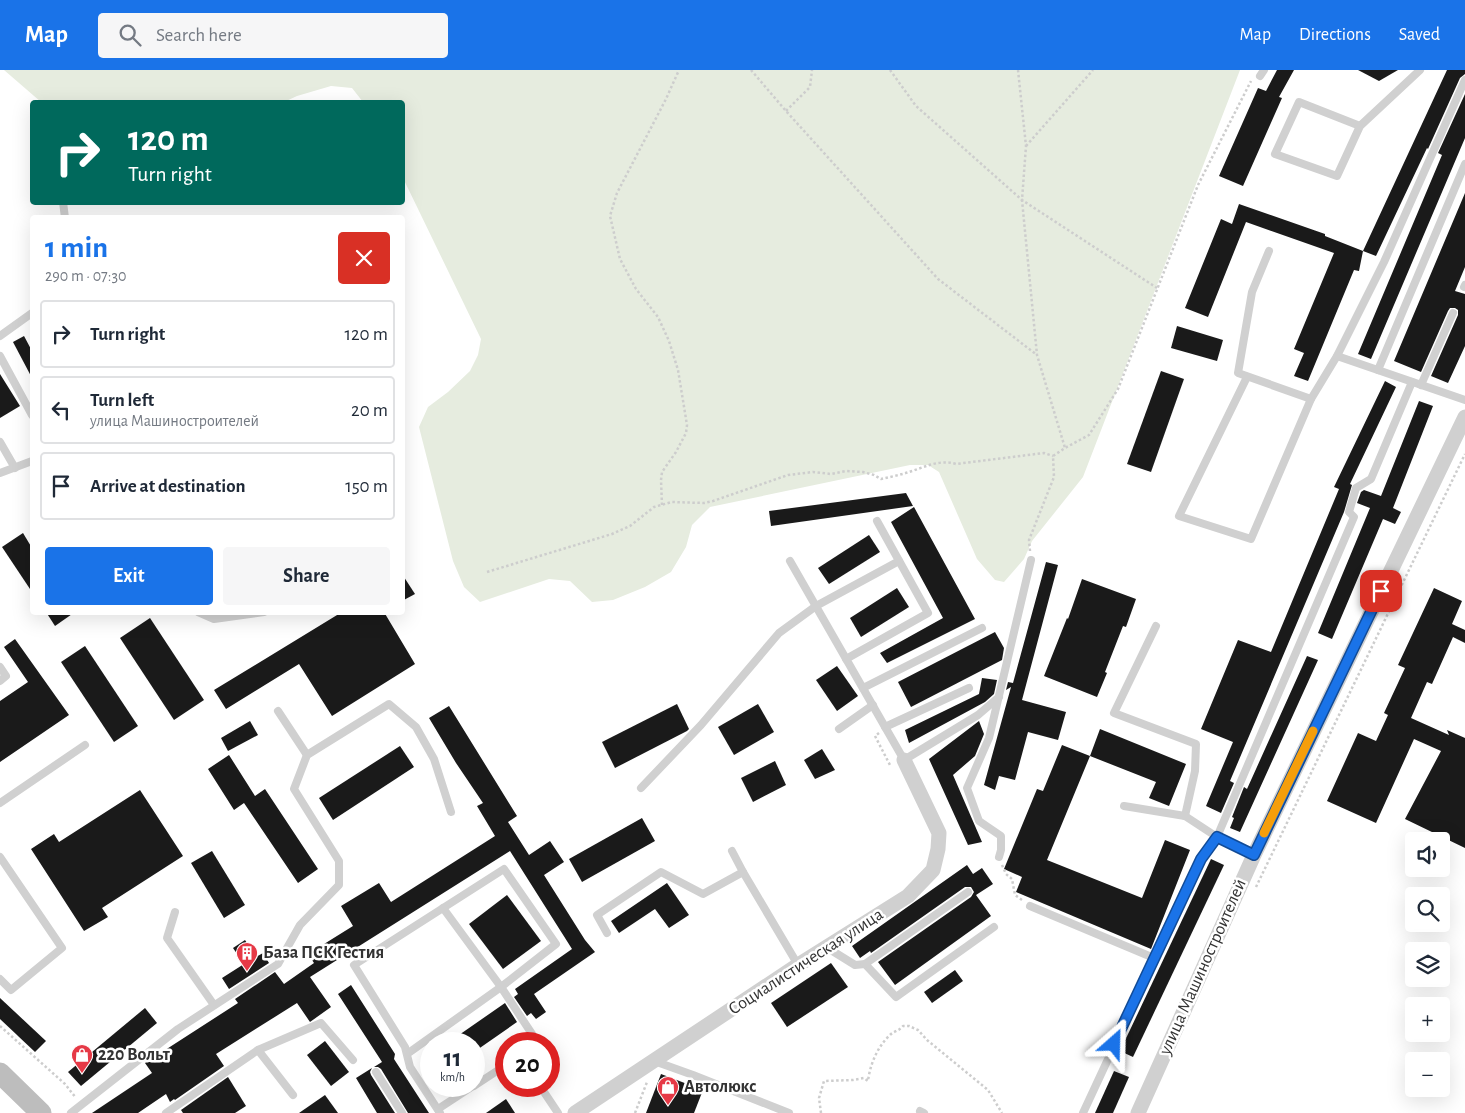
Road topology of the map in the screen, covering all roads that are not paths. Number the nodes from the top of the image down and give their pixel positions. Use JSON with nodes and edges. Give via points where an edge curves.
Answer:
{"nodes":[{"id":1,"x":1420,"y":70,"type":"edge"},
{"id":2,"x":1465,"y":80,"type":"edge"},
{"id":3,"x":1360,"y":126,"type":"junction"},
{"id":4,"x":1465,"y":164,"type":"edge"},
{"id":5,"x":1269,"y":251,"type":"dead end"},
{"id":6,"x":1453,"y":313,"type":"dead end"},
{"id":7,"x":30,"y":314,"type":"edge"},
{"id":8,"x":0,"y":336,"type":"edge"},
{"id":9,"x":0,"y":356,"type":"edge"},
{"id":10,"x":1337,"y":356,"type":"junction"},
{"id":11,"x":1378,"y":370,"type":"junction"},
{"id":12,"x":1247,"y":377,"type":"junction"},
{"id":13,"x":1412,"y":382,"type":"junction"},
{"id":14,"x":1421,"y":385,"type":"junction"},
{"id":15,"x":1311,"y":399,"type":"junction"},
{"id":16,"x":1465,"y":400,"type":"edge"},
{"id":17,"x":30,"y":411,"type":"edge"},
{"id":18,"x":1465,"y":417,"type":"edge"},
{"id":19,"x":0,"y":442,"type":"edge"},
{"id":20,"x":30,"y":462,"type":"edge"},
{"id":21,"x":15,"y":468,"type":"junction"},
{"id":22,"x":0,"y":473,"type":"edge"},
{"id":23,"x":877,"y":521,"type":"dead end"},
{"id":24,"x":1031,"y":560,"type":"road end"},
{"id":25,"x":790,"y":561,"type":"dead end"},
{"id":26,"x":899,"y":561,"type":"junction"},
{"id":27,"x":816,"y":606,"type":"junction"},
{"id":28,"x":205,"y":615,"type":"edge"},
{"id":29,"x":243,"y":615,"type":"edge"},
{"id":30,"x":1156,"y":626,"type":"dead end"},
{"id":31,"x":982,"y":628,"type":"dead end"},
{"id":32,"x":846,"y":659,"type":"junction"},
{"id":33,"x":0,"y":667,"type":"edge"},
{"id":34,"x":0,"y":681,"type":"edge"},
{"id":35,"x":863,"y":688,"type":"junction"},
{"id":36,"x":968,"y":688,"type":"dead end"},
{"id":37,"x":999,"y":698,"type":"junction"},
{"id":38,"x":873,"y":705,"type":"junction"},
{"id":39,"x":278,"y":711,"type":"dead end"},
{"id":40,"x":886,"y":727,"type":"junction"},
{"id":41,"x":839,"y":729,"type":"dead end"},
{"id":42,"x":85,"y":744,"type":"dead end"},
{"id":43,"x":307,"y":755,"type":"junction"},
{"id":44,"x":898,"y":764,"type":"junction"},
{"id":45,"x":641,"y":788,"type":"dead end"},
{"id":46,"x":0,"y":803,"type":"edge"},
{"id":47,"x":1124,"y":806,"type":"dead end"},
{"id":48,"x":451,"y":812,"type":"dead end"},
{"id":49,"x":1185,"y":816,"type":"junction"},
{"id":50,"x":1217,"y":837,"type":"junction"},
{"id":51,"x":732,"y":851,"type":"dead end"},
{"id":52,"x":1254,"y":855,"type":"junction"},
{"id":53,"x":0,"y":857,"type":"edge"},
{"id":54,"x":999,"y":857,"type":"road end"},
{"id":55,"x":743,"y":872,"type":"junction"},
{"id":56,"x":968,"y":892,"type":"dead end"},
{"id":57,"x":1030,"y":906,"type":"road end"},
{"id":58,"x":443,"y":908,"type":"junction"},
{"id":59,"x":175,"y":912,"type":"dead end"},
{"id":60,"x":994,"y":927,"type":"dead end"},
{"id":61,"x":607,"y":933,"type":"dead end"},
{"id":62,"x":826,"y":947,"type":"junction"},
{"id":63,"x":1154,"y":958,"type":"junction"},
{"id":64,"x":865,"y":964,"type":"junction"},
{"id":65,"x":798,"y":965,"type":"junction"},
{"id":66,"x":0,"y":979,"type":"edge"},
{"id":67,"x":501,"y":987,"type":"junction"},
{"id":68,"x":214,"y":1005,"type":"junction"},
{"id":69,"x":531,"y":1032,"type":"edge"},
{"id":70,"x":258,"y":1050,"type":"junction"},
{"id":71,"x":407,"y":1054,"type":"junction"},
{"id":72,"x":353,"y":1060,"type":"dead end"},
{"id":73,"x":654,"y":1062,"type":"junction"},
{"id":74,"x":376,"y":1072,"type":"dead end"},
{"id":75,"x":0,"y":1073,"type":"edge"},
{"id":76,"x":292,"y":1095,"type":"dead end"},
{"id":77,"x":458,"y":1097,"type":"edge"},
{"id":78,"x":547,"y":1097,"type":"edge"},
{"id":79,"x":439,"y":1111,"type":"edge"},
{"id":80,"x":41,"y":1113,"type":"edge"},
{"id":81,"x":71,"y":1113,"type":"edge"},
{"id":82,"x":166,"y":1113,"type":"edge"},
{"id":83,"x":402,"y":1113,"type":"edge"},
{"id":84,"x":558,"y":1113,"type":"edge"},
{"id":85,"x":575,"y":1113,"type":"edge"},
{"id":86,"x":789,"y":1113,"type":"edge"},
{"id":87,"x":1083,"y":1113,"type":"edge"},
{"id":88,"x":1138,"y":1113,"type":"edge"}],
"edges":[{"from":1,"to":3,"type":"lane"},
{"from":2,"to":10,"type":"lane","via":[[1384,262]]},
{"from":3,"to":3,"type":"lane","via":[[1337,176],[1275,154],[1299,102]]},
{"from":4,"to":11,"type":"lane"},
{"from":5,"to":12,"type":"lane","via":[[1252,292],[1238,373]]},
{"from":6,"to":14,"type":"lane"},
{"from":7,"to":8,"type":"lane"},
{"from":9,"to":17,"type":"lane"},
{"from":10,"to":11,"type":"lane"},
{"from":10,"to":15,"type":"lane"},
{"from":11,"to":13,"type":"lane"},
{"from":12,"to":15,"type":"lane"},
{"from":12,"to":15,"type":"lane","via":[[1179,516],[1251,540]]},
{"from":13,"to":14,"type":"lane"},
{"from":13,"to":50,"type":"lane","via":[[1371,478],[1356,488],[1349,512],[1354,516]]},
{"from":14,"to":16,"type":"lane"},
{"from":18,"to":52,"type":"street","name":"улица Машиностроителей"},
{"from":19,"to":21,"type":"lane"},
{"from":20,"to":21,"type":"lane"},
{"from":21,"to":22,"type":"lane"},
{"from":23,"to":26,"type":"lane"},
{"from":24,"to":37,"type":"lane"},
{"from":25,"to":27,"type":"lane"},
{"from":26,"to":27,"type":"lane"},
{"from":26,"to":32,"type":"lane","via":[[928,613]]},
{"from":27,"to":32,"type":"lane"},
{"from":27,"to":45,"type":"lane","via":[[779,633],[701,725]]},
{"from":28,"to":29,"type":"lane","via":[[214,619]]},
{"from":30,"to":49,"type":"lane","via":[[1114,713],[1196,744],[1195,771]]},
{"from":31,"to":35,"type":"lane"},
{"from":32,"to":35,"type":"lane"},
{"from":33,"to":34,"type":"lane","via":[[6,676]]},
{"from":35,"to":38,"type":"lane"},
{"from":36,"to":40,"type":"lane"},
{"from":37,"to":44,"type":"lane","via":[[978,715]]},
{"from":37,"to":54,"type":"lane","via":[[989,738],[967,788],[979,821],[1001,836]]},
{"from":38,"to":40,"type":"lane"},
{"from":38,"to":41,"type":"lane"},
{"from":39,"to":43,"type":"lane"},
{"from":40,"to":44,"type":"lane"},
{"from":42,"to":46,"type":"lane"},
{"from":43,"to":48,"type":"lane","via":[[388,704],[416,726],[434,759]]},
{"from":43,"to":68,"type":"lane","via":[[294,789],[339,861],[339,885],[300,925],[278,964]]},
{"from":44,"to":62,"type":"street","name":"Социалистическая улица","via":[[939,833],[933,870],[908,896]]},
{"from":47,"to":49,"type":"lane"},
{"from":49,"to":50,"type":"lane"},
{"from":50,"to":52,"type":"lane"},
{"from":50,"to":63,"type":"lane","via":[[1201,859]]},
{"from":51,"to":55,"type":"lane"},
{"from":52,"to":88,"type":"street","name":"улица Машиностроителей"},
{"from":53,"to":66,"type":"lane","via":[[62,948],[10,990]]},
{"from":55,"to":61,"type":"lane","via":[[703,894],[661,872],[597,915]]},
{"from":55,"to":65,"type":"lane"},
{"from":56,"to":64,"type":"lane"},
{"from":57,"to":63,"type":"lane"},
{"from":58,"to":67,"type":"lane"},
{"from":58,"to":67,"type":"lane","via":[[504,869],[556,944]]},
{"from":58,"to":71,"type":"lane","via":[[354,965]]},
{"from":59,"to":68,"type":"lane","via":[[167,938]]},
{"from":60,"to":64,"type":"lane","via":[[896,997]]},
{"from":62,"to":64,"type":"lane","via":[[855,965]]},
{"from":62,"to":65,"type":"street","name":"Социалистическая улица"},
{"from":63,"to":87,"type":"lane"},
{"from":65,"to":73,"type":"street","name":"Социалистическая улица"},
{"from":67,"to":69,"type":"lane"},
{"from":67,"to":71,"type":"lane"},
{"from":68,"to":81,"type":"lane","via":[[178,1029]]},
{"from":70,"to":72,"type":"lane","via":[[320,1023]]},
{"from":70,"to":76,"type":"lane"},
{"from":70,"to":82,"type":"lane"},
{"from":71,"to":79,"type":"lane","via":[[410,1067]]},
{"from":73,"to":85,"type":"street","name":"Социалистическая улица"},
{"from":73,"to":86,"type":"lane"},
{"from":74,"to":83,"type":"lane"},
{"from":75,"to":80,"type":"main road"},
{"from":77,"to":79,"type":"lane"},
{"from":78,"to":84,"type":"lane"}]}
